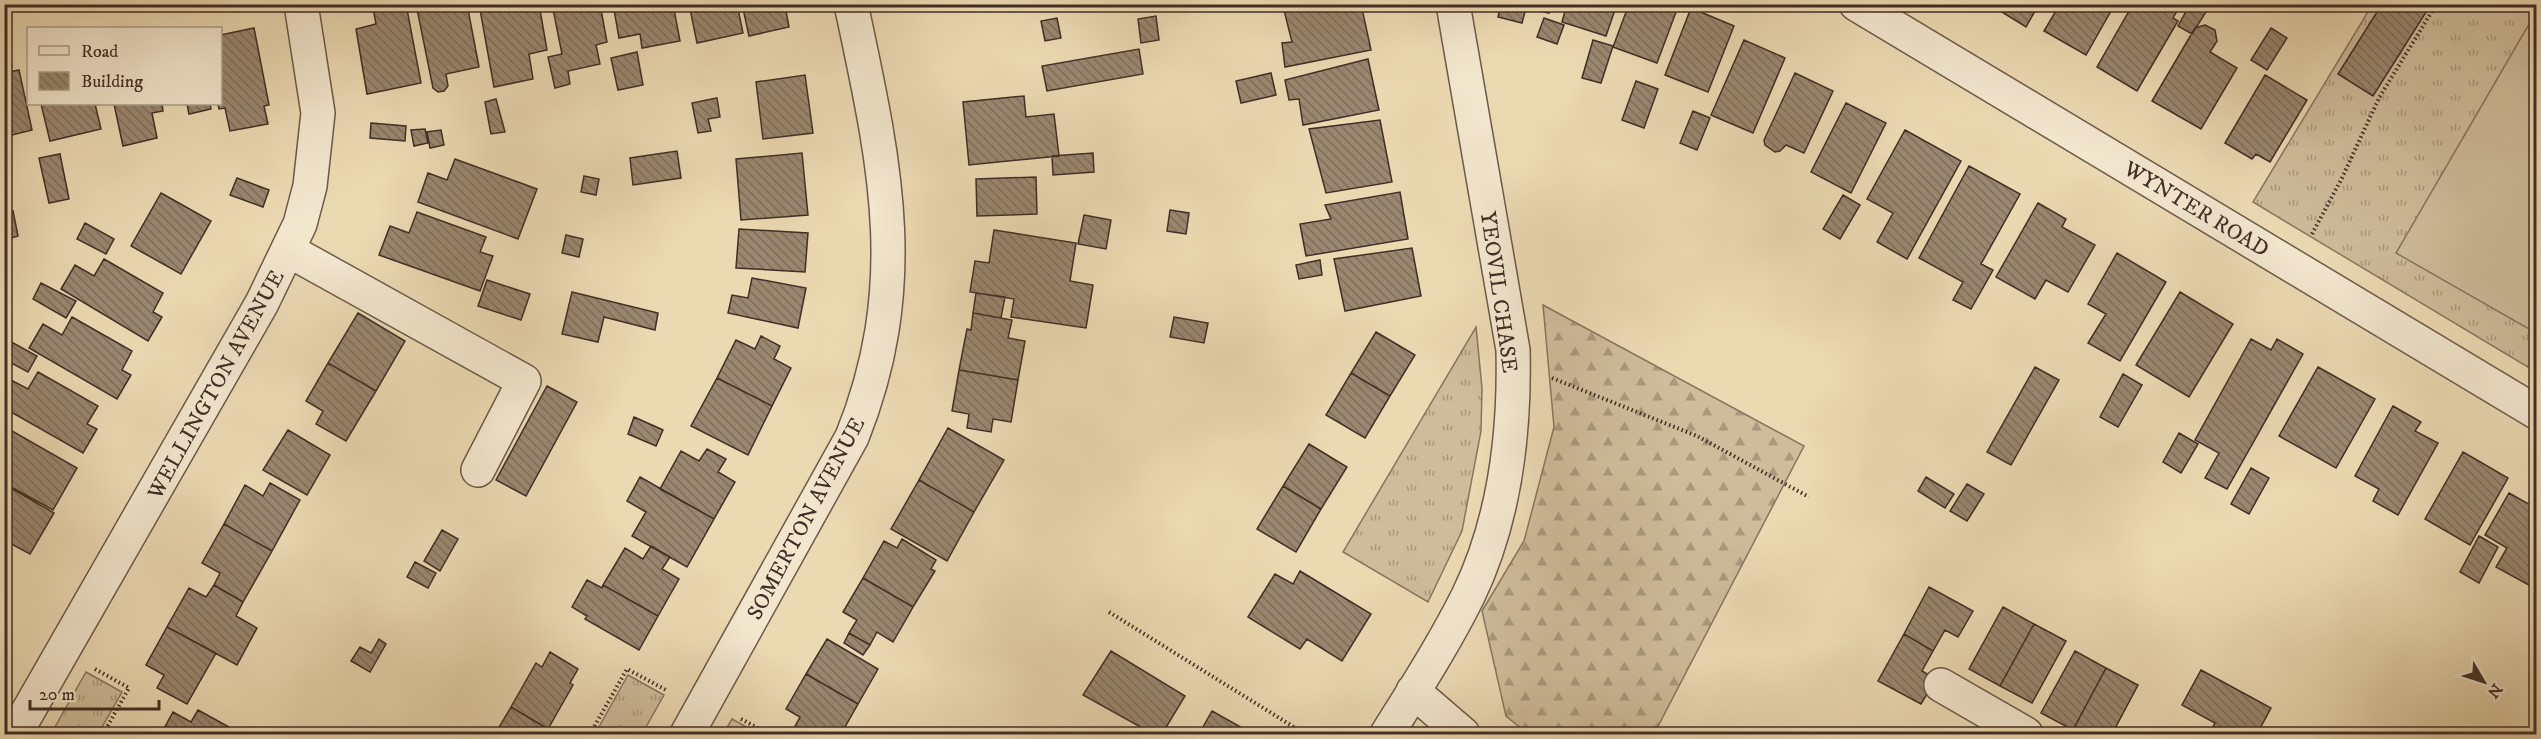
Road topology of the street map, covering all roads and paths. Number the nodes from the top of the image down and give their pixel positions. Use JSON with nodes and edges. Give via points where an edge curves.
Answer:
{"nodes":[{"id":1,"x":301,"y":4,"type":"edge"},
{"id":2,"x":851,"y":4,"type":"edge"},
{"id":3,"x":1453,"y":4,"type":"edge"},
{"id":4,"x":1856,"y":4,"type":"edge"},
{"id":5,"x":2429,"y":4,"type":"edge"},
{"id":6,"x":288,"y":250,"type":"junction"},
{"id":7,"x":2296,"y":268,"type":"junction"},
{"id":8,"x":1514,"y":369,"type":"junction"},
{"id":9,"x":2536,"y":412,"type":"edge"},
{"id":10,"x":478,"y":470,"type":"dead end"},
{"id":11,"x":1809,"y":496,"type":"dead end"},
{"id":12,"x":1109,"y":612,"type":"dead end"},
{"id":13,"x":63,"y":652,"type":"junction"},
{"id":14,"x":1941,"y":685,"type":"dead end"},
{"id":15,"x":1413,"y":691,"type":"junction"},
{"id":16,"x":694,"y":722,"type":"edge"},
{"id":17,"x":15,"y":735,"type":"edge"},
{"id":18,"x":103,"y":735,"type":"edge"},
{"id":19,"x":590,"y":735,"type":"edge"},
{"id":20,"x":1305,"y":735,"type":"edge"},
{"id":21,"x":1388,"y":735,"type":"edge"},
{"id":22,"x":1463,"y":735,"type":"edge"},
{"id":23,"x":2026,"y":735,"type":"edge"}],
"edges":[{"from":1,"to":6,"type":"street","name":"WELLINGTON AVENUE","via":[[318,113],[310,186]]},
{"from":2,"to":16,"type":"street","name":"SOMERTON AVENUE","via":[[874,108],[889,216],[888,292],[880,345],[852,437]]},
{"from":3,"to":8,"type":"street","name":"YEOVIL CHASE"},
{"from":4,"to":7,"type":"street","name":"WYNTER ROAD"},
{"from":5,"to":7,"type":"path","via":[[2434,8],[2379,99]]},
{"from":6,"to":10,"type":"street","via":[[524,381]]},
{"from":6,"to":13,"type":"street","name":"WELLINGTON AVENUE","via":[[262,303]]},
{"from":7,"to":9,"type":"street","name":"WYNTER ROAD"},
{"from":8,"to":11,"type":"path","via":[[1548,376],[1697,436]]},
{"from":8,"to":15,"type":"street","name":"YEOVIL CHASE","via":[[1510,447],[1487,548],[1469,594]]},
{"from":12,"to":20,"type":"path"},
{"from":13,"to":17,"type":"street","name":"WELLINGTON AVENUE"},
{"from":13,"to":18,"type":"path","via":[[129,688]]},
{"from":14,"to":23,"type":"street"},
{"from":15,"to":21,"type":"street","name":"YEOVIL CHASE"},
{"from":15,"to":22,"type":"street"},
{"from":16,"to":19,"type":"path","via":[[627,669]]}]}
